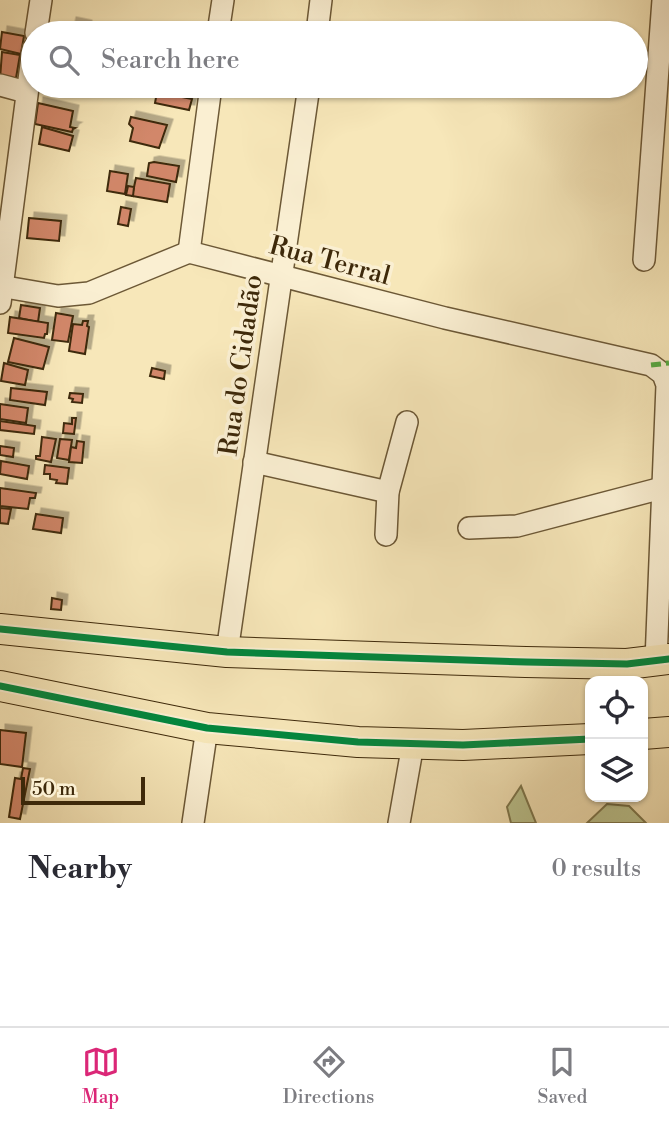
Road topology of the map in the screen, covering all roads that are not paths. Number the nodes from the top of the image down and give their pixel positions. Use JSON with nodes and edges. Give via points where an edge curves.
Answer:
{"nodes":[{"id":1,"x":41,"y":0,"type":"edge"},
{"id":2,"x":223,"y":0,"type":"edge"},
{"id":3,"x":321,"y":0,"type":"edge"},
{"id":4,"x":663,"y":0,"type":"edge"},
{"id":5,"x":38,"y":21,"type":"edge"},
{"id":6,"x":220,"y":21,"type":"edge"},
{"id":7,"x":318,"y":21,"type":"edge"},
{"id":8,"x":0,"y":85,"type":"edge"},
{"id":9,"x":21,"y":91,"type":"edge"},
{"id":10,"x":25,"y":98,"type":"edge"},
{"id":11,"x":209,"y":98,"type":"edge"},
{"id":12,"x":307,"y":98,"type":"edge"},
{"id":13,"x":189,"y":252,"type":"junction"},
{"id":14,"x":644,"y":260,"type":"dead end"},
{"id":15,"x":281,"y":276,"type":"junction"},
{"id":16,"x":1,"y":292,"type":"edge"},
{"id":17,"x":407,"y":422,"type":"dead end"},
{"id":18,"x":254,"y":462,"type":"junction"},
{"id":19,"x":663,"y":488,"type":"junction"},
{"id":20,"x":388,"y":492,"type":"junction"},
{"id":21,"x":469,"y":528,"type":"dead end"},
{"id":22,"x":386,"y":535,"type":"dead end"},
{"id":23,"x":0,"y":629,"type":"edge"},
{"id":24,"x":227,"y":652,"type":"junction"},
{"id":25,"x":663,"y":660,"type":"edge"},
{"id":26,"x":0,"y":686,"type":"edge"},
{"id":27,"x":207,"y":728,"type":"junction"},
{"id":28,"x":669,"y":732,"type":"edge"},
{"id":29,"x":648,"y":734,"type":"edge"},
{"id":30,"x":585,"y":739,"type":"edge"},
{"id":31,"x":413,"y":744,"type":"junction"},
{"id":32,"x":193,"y":823,"type":"edge"},
{"id":33,"x":399,"y":823,"type":"edge"}],
"edges":[{"from":1,"to":5,"type":"street"},
{"from":2,"to":6,"type":"street"},
{"from":3,"to":7,"type":"street"},
{"from":4,"to":14,"type":"street"},
{"from":8,"to":9,"type":"street"},
{"from":10,"to":16,"type":"street"},
{"from":11,"to":13,"type":"street"},
{"from":12,"to":15,"type":"street","name":"Rua do Cidadão"},
{"from":13,"to":15,"type":"street","name":"Rua Terral"},
{"from":13,"to":16,"type":"street","via":[[89,293]]},
{"from":15,"to":18,"type":"street","name":"Rua do Cidadão"},
{"from":15,"to":19,"type":"street","name":"Rua Terral","via":[[650,365],[663,374],[667,384]]},
{"from":17,"to":20,"type":"street"},
{"from":18,"to":20,"type":"street"},
{"from":18,"to":24,"type":"street","name":"Rua do Cidadão"},
{"from":19,"to":21,"type":"street","via":[[517,526]]},
{"from":19,"to":25,"type":"street"},
{"from":20,"to":22,"type":"street"},
{"from":23,"to":24,"type":"highway"},
{"from":24,"to":25,"type":"highway","via":[[627,664]]},
{"from":26,"to":27,"type":"highway"},
{"from":27,"to":31,"type":"highway"},
{"from":27,"to":32,"type":"street"},
{"from":28,"to":29,"type":"highway"},
{"from":30,"to":31,"type":"highway"},
{"from":31,"to":33,"type":"street"}]}
